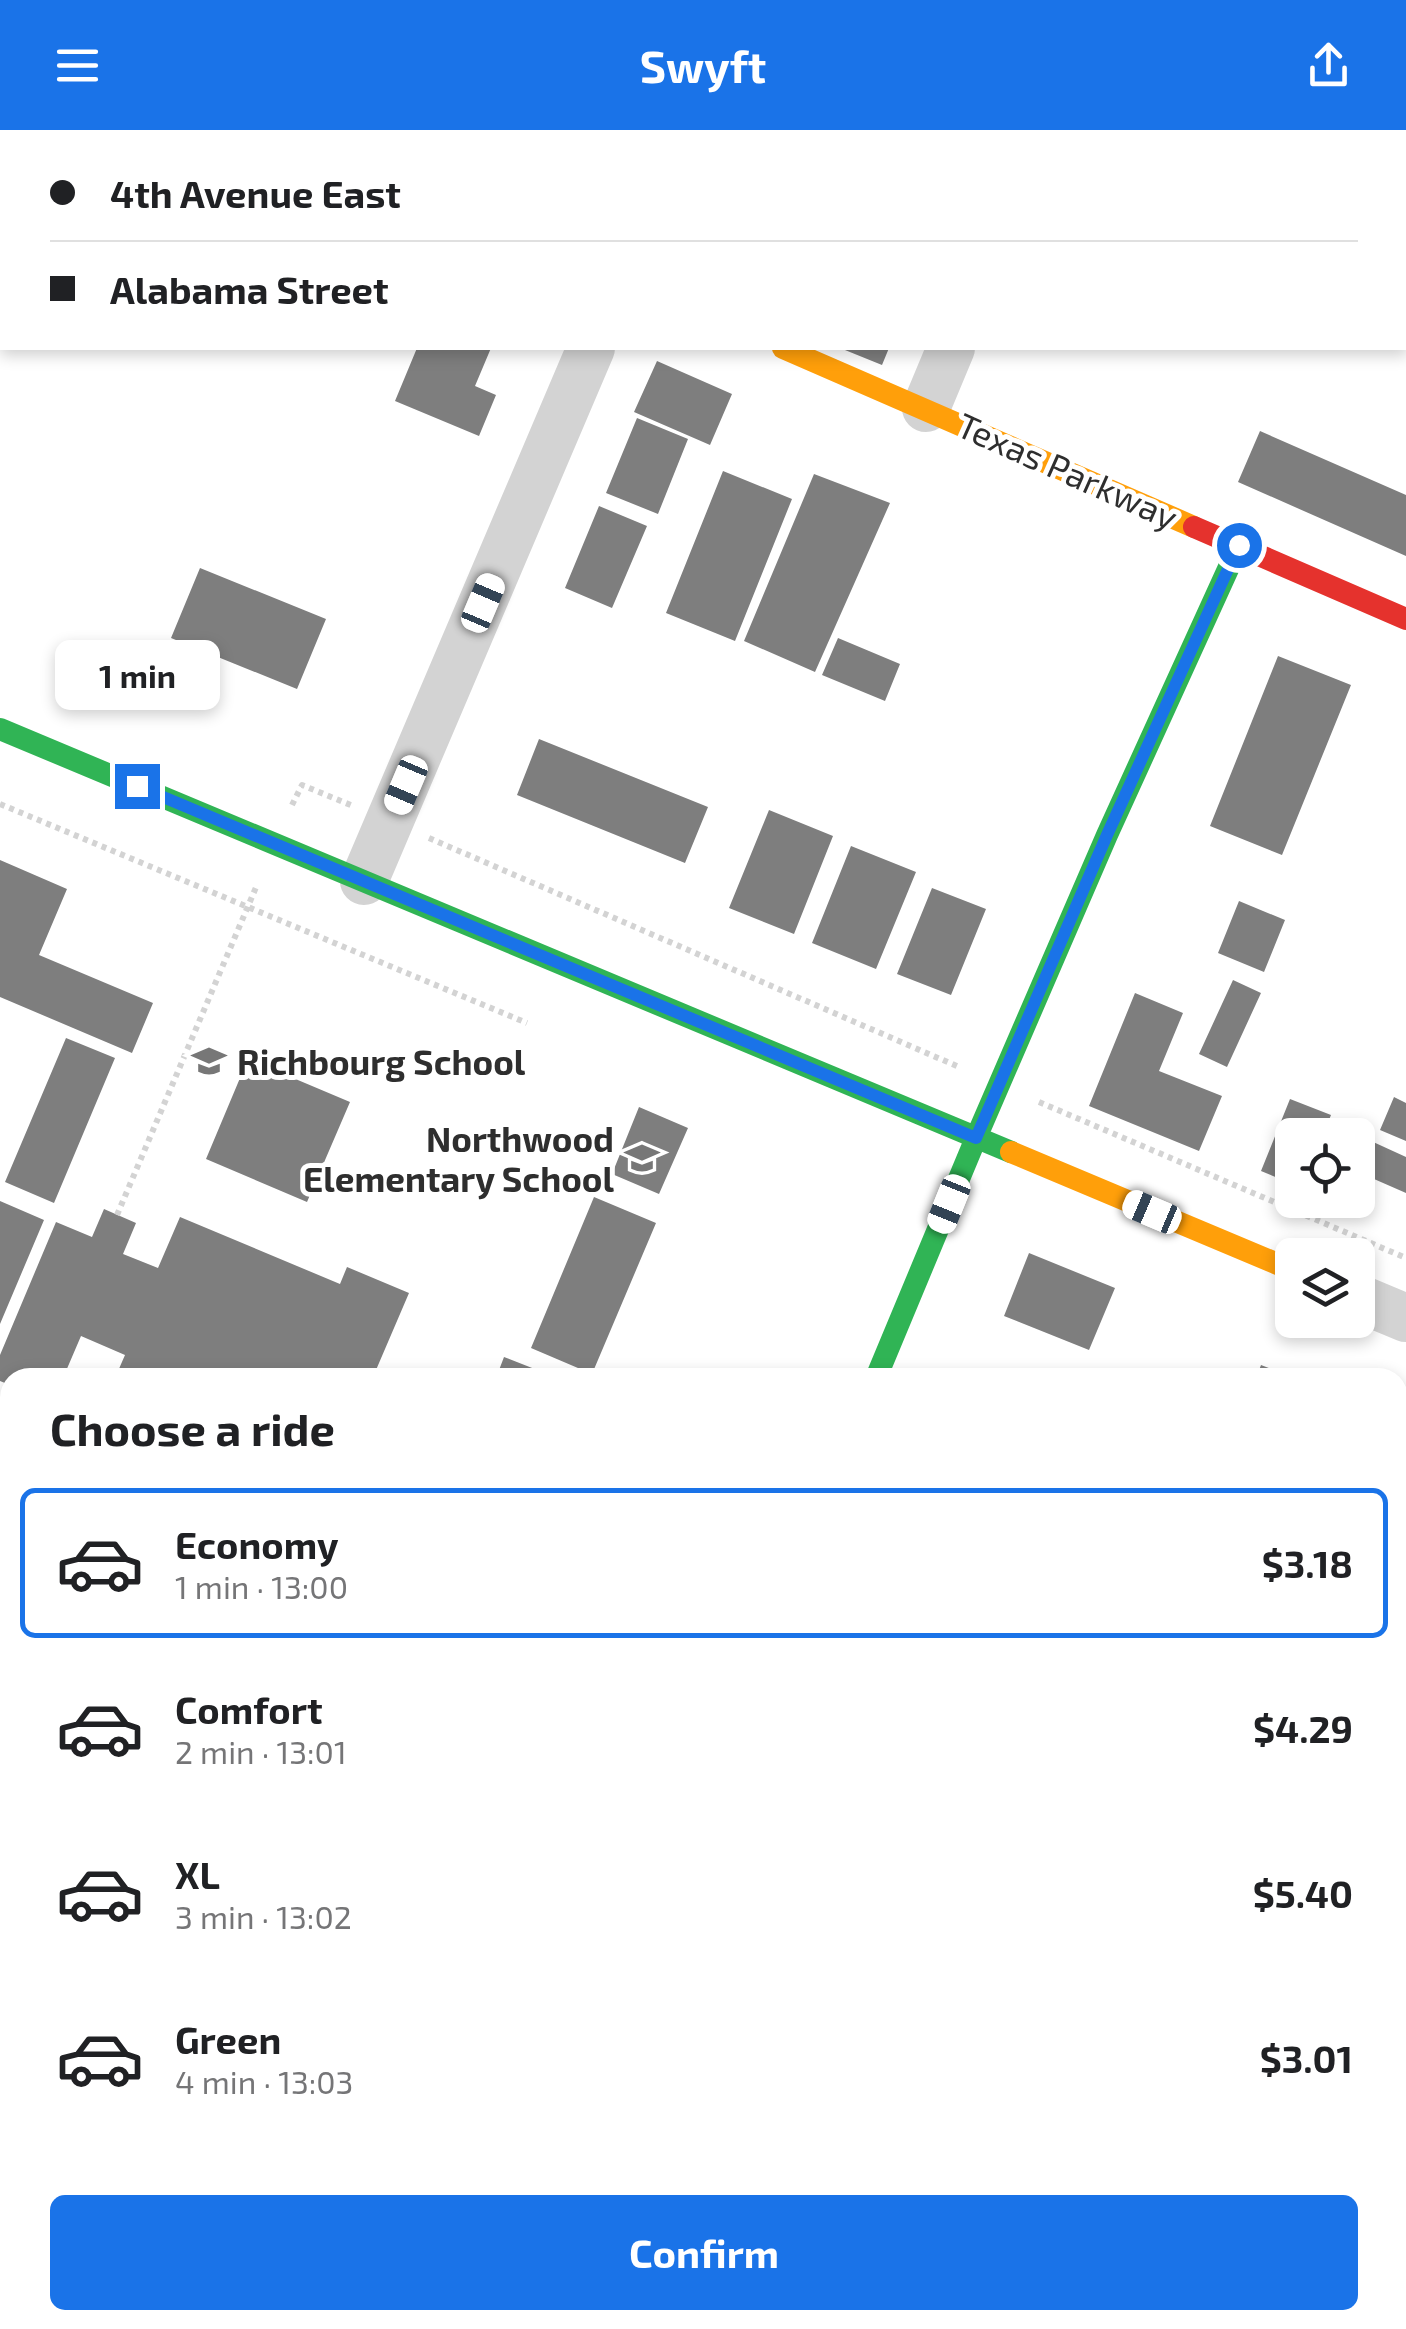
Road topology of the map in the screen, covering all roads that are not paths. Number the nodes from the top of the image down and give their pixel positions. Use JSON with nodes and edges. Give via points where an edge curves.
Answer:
{"nodes":[{"id":1,"x":590,"y":350,"type":"edge"},
{"id":2,"x":788,"y":350,"type":"edge"},
{"id":3,"x":950,"y":350,"type":"edge"},
{"id":4,"x":926,"y":408,"type":"junction"},
{"id":5,"x":1239,"y":545,"type":"junction"},
{"id":6,"x":1406,"y":619,"type":"edge"},
{"id":7,"x":0,"y":729,"type":"edge"},
{"id":8,"x":364,"y":881,"type":"junction"},
{"id":9,"x":976,"y":1138,"type":"junction"},
{"id":10,"x":1275,"y":1263,"type":"edge"},
{"id":11,"x":1375,"y":1305,"type":"edge"},
{"id":12,"x":1406,"y":1318,"type":"edge"},
{"id":13,"x":880,"y":1368,"type":"edge"}],
"edges":[{"from":1,"to":8,"type":"street"},
{"from":2,"to":4,"type":"street","name":"Texas Parkway"},
{"from":3,"to":4,"type":"street"},
{"from":4,"to":5,"type":"street","name":"Texas Parkway"},
{"from":5,"to":6,"type":"street","name":"Texas Parkway"},
{"from":5,"to":9,"type":"street"},
{"from":7,"to":8,"type":"street"},
{"from":8,"to":9,"type":"street"},
{"from":9,"to":10,"type":"street"},
{"from":9,"to":13,"type":"street"},
{"from":11,"to":12,"type":"street"}]}
